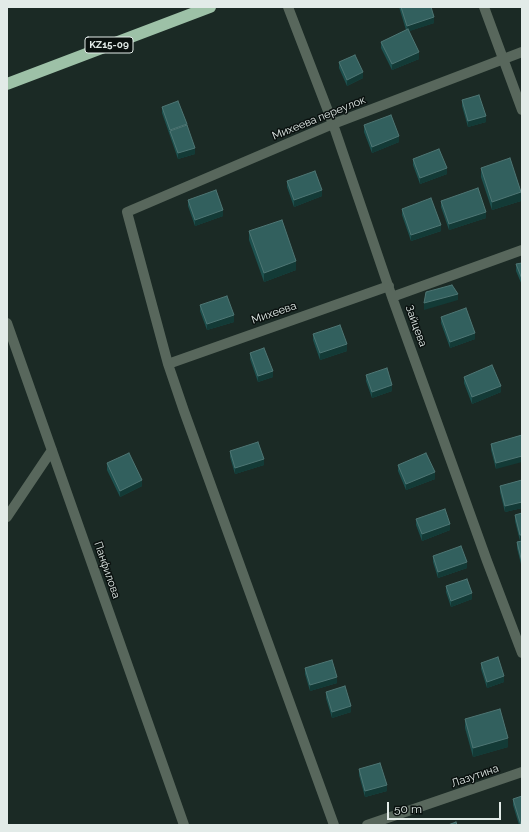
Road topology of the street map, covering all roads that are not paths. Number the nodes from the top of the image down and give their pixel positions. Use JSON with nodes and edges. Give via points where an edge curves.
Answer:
{"nodes":[{"id":1,"x":210,"y":7,"type":"edge"},
{"id":2,"x":288,"y":7,"type":"edge"},
{"id":3,"x":484,"y":7,"type":"edge"},
{"id":4,"x":522,"y":52,"type":"edge"},
{"id":5,"x":503,"y":58,"type":"junction"},
{"id":6,"x":7,"y":84,"type":"edge"},
{"id":7,"x":522,"y":110,"type":"edge"},
{"id":8,"x":333,"y":124,"type":"junction"},
{"id":9,"x":522,"y":250,"type":"edge"},
{"id":10,"x":389,"y":286,"type":"junction"},
{"id":11,"x":392,"y":296,"type":"junction"},
{"id":12,"x":7,"y":323,"type":"edge"},
{"id":13,"x":168,"y":364,"type":"junction"},
{"id":14,"x":52,"y":450,"type":"junction"},
{"id":15,"x":7,"y":517,"type":"edge"},
{"id":16,"x":522,"y":653,"type":"edge"},
{"id":17,"x":522,"y":772,"type":"edge"},
{"id":18,"x":184,"y":825,"type":"edge"},
{"id":19,"x":334,"y":825,"type":"edge"},
{"id":20,"x":367,"y":825,"type":"edge"}],
"edges":[{"from":1,"to":6,"type":"highway","number":"KZ15-09"},
{"from":2,"to":8,"type":"street","name":"Зайцева"},
{"from":3,"to":5,"type":"street"},
{"from":4,"to":5,"type":"street","name":"Михеева переулок"},
{"from":5,"to":7,"type":"street"},
{"from":5,"to":8,"type":"street","name":"Михеева переулок"},
{"from":8,"to":10,"type":"street","name":"Зайцева"},
{"from":8,"to":13,"type":"street","name":"Михеева переулок","via":[[127,212]]},
{"from":9,"to":11,"type":"street"},
{"from":10,"to":11,"type":"street","name":"Зайцева"},
{"from":10,"to":13,"type":"street","name":"Михеева"},
{"from":11,"to":16,"type":"street","name":"Зайцева"},
{"from":12,"to":14,"type":"street","name":"Панфилова"},
{"from":13,"to":19,"type":"street"},
{"from":14,"to":15,"type":"street"},
{"from":14,"to":18,"type":"street","name":"Панфилова"},
{"from":17,"to":20,"type":"street","name":"Лазутина"}]}
